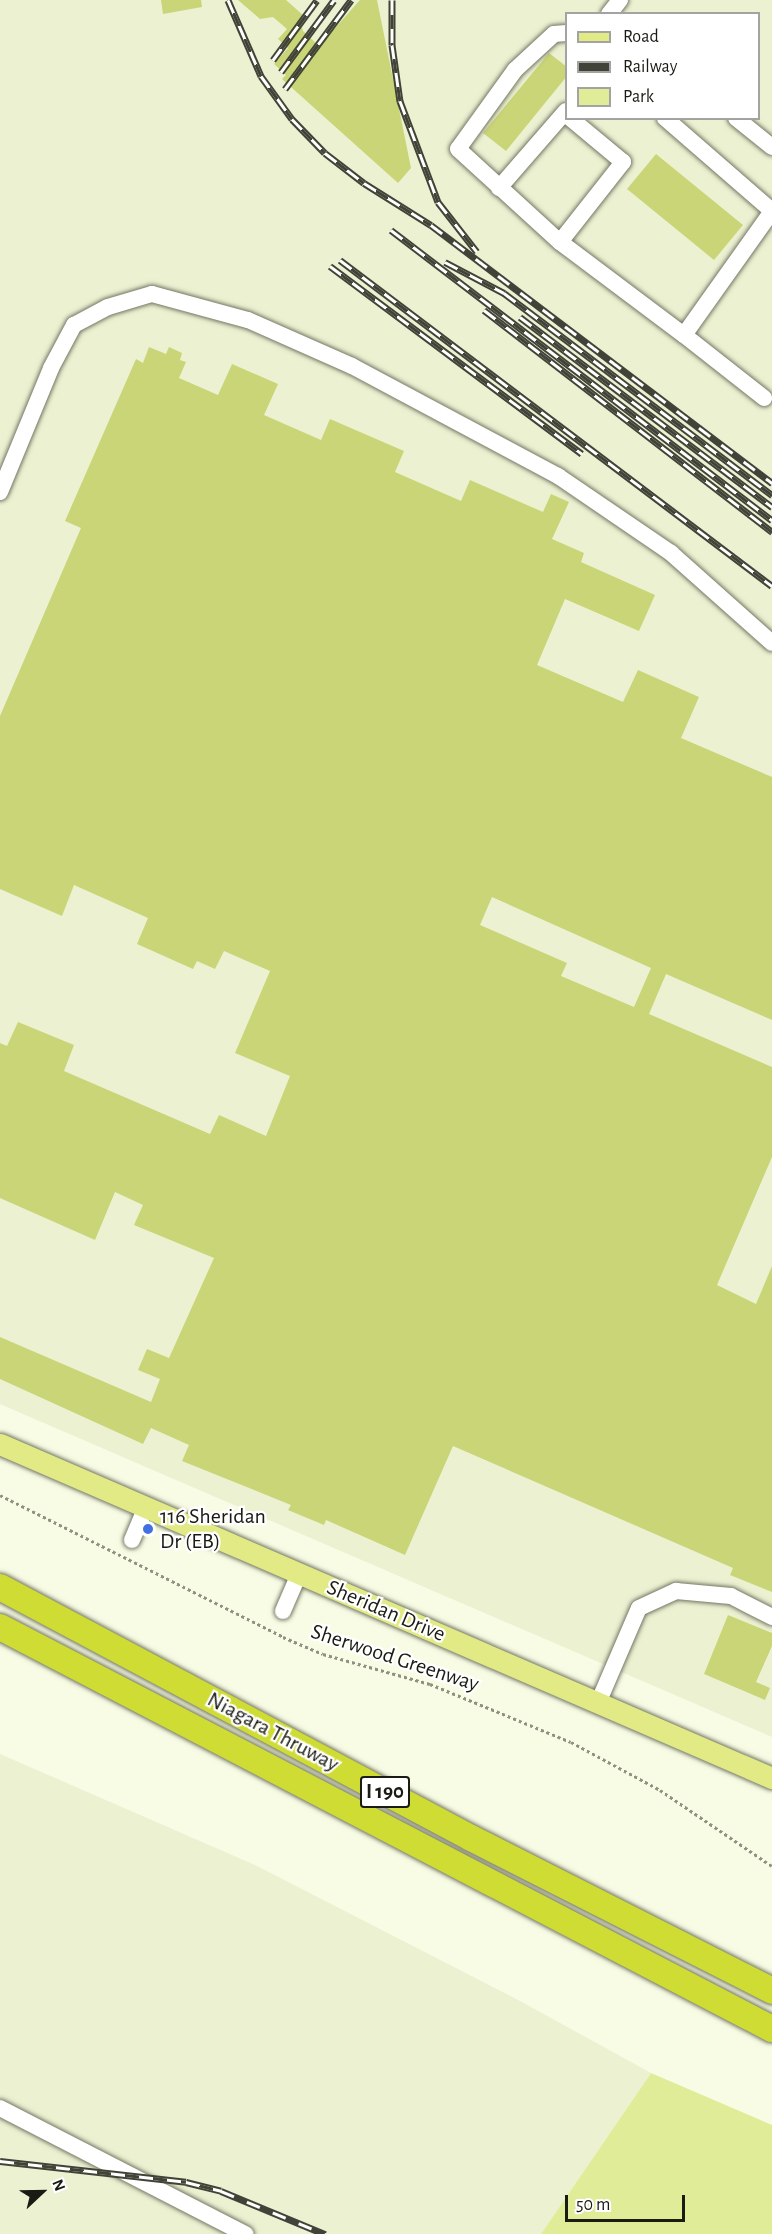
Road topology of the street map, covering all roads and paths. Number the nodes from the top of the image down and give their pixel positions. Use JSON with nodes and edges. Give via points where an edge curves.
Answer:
{"nodes":[{"id":1,"x":620,"y":0,"type":"edge"},
{"id":2,"x":611,"y":12,"type":"edge"},
{"id":3,"x":565,"y":33,"type":"edge"},
{"id":4,"x":565,"y":117,"type":"edge"},
{"id":5,"x":573,"y":120,"type":"edge"},
{"id":6,"x":667,"y":120,"type":"edge"},
{"id":7,"x":738,"y":120,"type":"edge"},
{"id":8,"x":772,"y":147,"type":"edge"},
{"id":9,"x":500,"y":188,"type":"junction"},
{"id":10,"x":560,"y":242,"type":"junction"},
{"id":11,"x":684,"y":335,"type":"junction"},
{"id":12,"x":764,"y":398,"type":"dead end"},
{"id":13,"x":0,"y":492,"type":"edge"},
{"id":14,"x":772,"y":643,"type":"edge"},
{"id":15,"x":0,"y":1444,"type":"edge"},
{"id":16,"x":0,"y":1495,"type":"edge"},
{"id":17,"x":146,"y":1507,"type":"junction"},
{"id":18,"x":132,"y":1540,"type":"dead end"},
{"id":19,"x":299,"y":1574,"type":"junction"},
{"id":20,"x":0,"y":1587,"type":"edge"},
{"id":21,"x":283,"y":1611,"type":"dead end"},
{"id":22,"x":772,"y":1617,"type":"edge"},
{"id":23,"x":0,"y":1627,"type":"edge"},
{"id":24,"x":598,"y":1703,"type":"junction"},
{"id":25,"x":772,"y":1778,"type":"edge"},
{"id":26,"x":772,"y":1866,"type":"edge"},
{"id":27,"x":772,"y":1992,"type":"edge"},
{"id":28,"x":772,"y":2029,"type":"edge"},
{"id":29,"x":0,"y":2109,"type":"edge"},
{"id":30,"x":244,"y":2234,"type":"edge"}],
"edges":[{"from":1,"to":2,"type":"lane"},
{"from":3,"to":9,"type":"lane","via":[[554,34],[514,70],[458,149]]},
{"from":4,"to":9,"type":"lane"},
{"from":5,"to":10,"type":"lane","via":[[623,162]]},
{"from":6,"to":11,"type":"lane","via":[[772,211]]},
{"from":7,"to":8,"type":"lane"},
{"from":9,"to":10,"type":"lane"},
{"from":10,"to":11,"type":"lane"},
{"from":11,"to":12,"type":"lane"},
{"from":13,"to":14,"type":"lane","via":[[51,368],[74,325],[108,307],[152,294],[249,320],[341,361],[558,476],[671,553]]},
{"from":15,"to":17,"type":"main road","name":"Sheridan Drive"},
{"from":16,"to":26,"type":"path","name":"Sherwood Greenway","via":[[283,1638],[323,1654],[430,1684],[571,1742],[660,1790]]},
{"from":17,"to":18,"type":"lane"},
{"from":17,"to":19,"type":"main road","name":"Sheridan Drive"},
{"from":19,"to":21,"type":"lane"},
{"from":19,"to":24,"type":"main road","name":"Sheridan Drive"},
{"from":20,"to":27,"type":"highway","name":"Niagara Thruway","number":"I 190","via":[[471,1838]]},
{"from":22,"to":24,"type":"lane","via":[[730,1596],[676,1591],[639,1608]]},
{"from":23,"to":28,"type":"highway","name":"Niagara Thruway","number":"I 190"},
{"from":24,"to":25,"type":"main road","name":"Sheridan Drive"},
{"from":29,"to":30,"type":"lane"}]}
